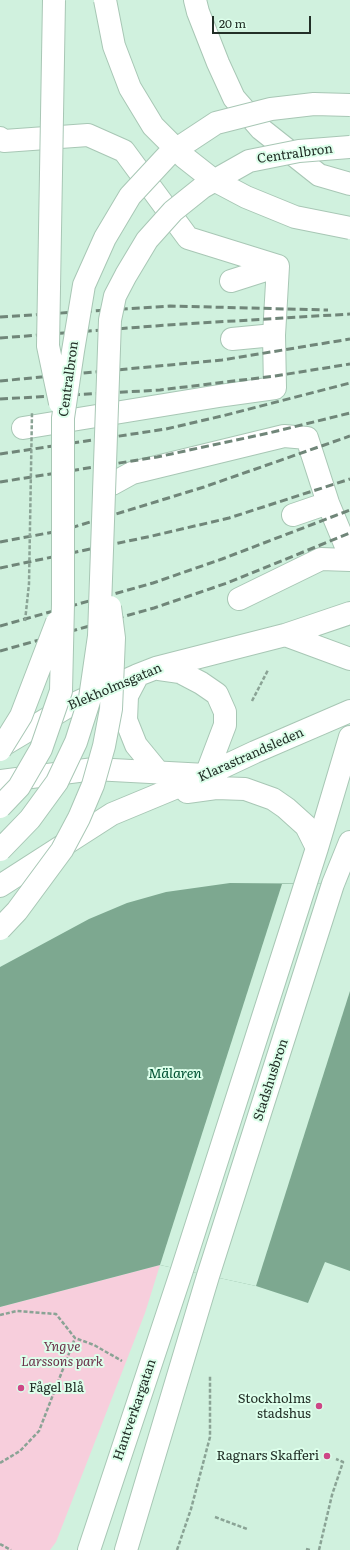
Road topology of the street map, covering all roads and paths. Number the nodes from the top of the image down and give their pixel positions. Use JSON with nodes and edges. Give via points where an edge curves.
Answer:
{"nodes":[{"id":1,"x":54,"y":0,"type":"edge"},
{"id":2,"x":105,"y":0,"type":"edge"},
{"id":3,"x":195,"y":0,"type":"edge"},
{"id":4,"x":350,"y":105,"type":"edge"},
{"id":5,"x":0,"y":138,"type":"edge"},
{"id":6,"x":350,"y":147,"type":"edge"},
{"id":7,"x":350,"y":184,"type":"edge"},
{"id":8,"x":350,"y":228,"type":"edge"},
{"id":9,"x":278,"y":266,"type":"junction"},
{"id":10,"x":231,"y":281,"type":"dead end"},
{"id":11,"x":274,"y":336,"type":"junction"},
{"id":12,"x":232,"y":338,"type":"dead end"},
{"id":13,"x":63,"y":418,"type":"junction"},
{"id":14,"x":23,"y":428,"type":"dead end"},
{"id":15,"x":112,"y":484,"type":"dead end"},
{"id":16,"x":328,"y":503,"type":"junction"},
{"id":17,"x":293,"y":515,"type":"dead end"},
{"id":18,"x":102,"y":535,"type":"junction"},
{"id":19,"x":350,"y":556,"type":"edge"},
{"id":20,"x":350,"y":560,"type":"edge"},
{"id":21,"x":239,"y":599,"type":"dead end"},
{"id":22,"x":63,"y":604,"type":"junction"},
{"id":23,"x":350,"y":612,"type":"edge"},
{"id":24,"x":285,"y":635,"type":"junction"},
{"id":25,"x":350,"y":659,"type":"edge"},
{"id":26,"x":147,"y":672,"type":"junction"},
{"id":27,"x":250,"y":705,"type":"dead end"},
{"id":28,"x":350,"y":711,"type":"edge"},
{"id":29,"x":350,"y":737,"type":"edge"},
{"id":30,"x":0,"y":749,"type":"edge"},
{"id":31,"x":159,"y":773,"type":"junction"},
{"id":32,"x":206,"y":776,"type":"junction"},
{"id":33,"x":0,"y":781,"type":"edge"},
{"id":34,"x":150,"y":797,"type":"junction"},
{"id":35,"x":0,"y":807,"type":"edge"},
{"id":36,"x":350,"y":842,"type":"edge"},
{"id":37,"x":317,"y":848,"type":"junction"},
{"id":38,"x":0,"y":850,"type":"edge"},
{"id":39,"x":0,"y":886,"type":"edge"},
{"id":40,"x":0,"y":929,"type":"edge"},
{"id":41,"x":182,"y":1270,"type":"joint"},
{"id":42,"x":0,"y":1315,"type":"edge"},
{"id":43,"x":75,"y":1338,"type":"junction"},
{"id":44,"x":126,"y":1363,"type":"dead end"},
{"id":45,"x":210,"y":1371,"type":"dead end"},
{"id":46,"x":336,"y":1459,"type":"dead end"},
{"id":47,"x":0,"y":1463,"type":"edge"},
{"id":48,"x":215,"y":1517,"type":"dead end"},
{"id":49,"x":247,"y":1529,"type":"dead end"},
{"id":50,"x":0,"y":1544,"type":"edge"},
{"id":51,"x":11,"y":1550,"type":"edge"},
{"id":52,"x":89,"y":1550,"type":"edge"},
{"id":53,"x":126,"y":1550,"type":"edge"},
{"id":54,"x":177,"y":1550,"type":"edge"},
{"id":55,"x":319,"y":1550,"type":"edge"}],
"edges":[{"from":1,"to":13,"type":"main road","bridge":true,"via":[[48,346]]},
{"from":2,"to":8,"type":"main road","bridge":true,"via":[[114,46],[130,88],[153,126],[184,158],[212,179],[246,197],[295,217]]},
{"from":3,"to":7,"type":"main road","via":[[234,98],[261,129],[318,175]]},
{"from":4,"to":13,"type":"main road","name":"Centralbron","bridge":true,"via":[[314,104],[271,109],[216,123],[169,154],[130,196],[105,238],[84,286]]},
{"from":5,"to":9,"type":"main road","via":[[4,141],[88,135],[110,144],[124,151],[188,238]]},
{"from":6,"to":18,"type":"main road","name":"Centralbron","bridge":true,"via":[[299,151],[249,160],[202,187],[173,211],[147,240],[122,282],[110,320]]},
{"from":9,"to":10,"type":"main road"},
{"from":9,"to":11,"type":"main road"},
{"from":11,"to":12,"type":"main road"},
{"from":11,"to":14,"type":"main road","via":[[275,388]]},
{"from":13,"to":22,"type":"main road","name":"Centralbron","bridge":true},
{"from":15,"to":16,"type":"main road","via":[[132,473],[284,436],[300,437],[308,438]]},
{"from":16,"to":17,"type":"main road"},
{"from":16,"to":19,"type":"main road"},
{"from":18,"to":38,"type":"main road","name":"Centralbron","bridge":true,"via":[[99,636],[90,698],[76,742],[57,782],[30,819]]},
{"from":18,"to":40,"type":"main road","bridge":true,"via":[[114,638],[111,709],[104,746],[93,785],[62,850],[18,911]]},
{"from":20,"to":21,"type":"main road","via":[[321,559]]},
{"from":22,"to":30,"type":"main road","bridge":true,"via":[[21,716]]},
{"from":22,"to":35,"type":"main road","name":"Centralbron","bridge":true,"via":[[61,691],[41,750],[19,788]]},
{"from":23,"to":24,"type":"main road","name":"Blekholmsgatan"},
{"from":24,"to":25,"type":"main road"},
{"from":24,"to":26,"type":"main road","name":"Blekholmsgatan"},
{"from":24,"to":27,"type":"path"},
{"from":26,"to":30,"type":"main road","name":"Blekholmsgatan","via":[[67,707]]},
{"from":26,"to":31,"type":"main road","via":[[127,696],[126,720],[136,746]]},
{"from":26,"to":32,"type":"main road","via":[[180,672],[217,694],[225,712],[225,725]]},
{"from":28,"to":32,"type":"main road","name":"Klarastrandsleden"},
{"from":29,"to":37,"type":"main road"},
{"from":31,"to":32,"type":"main road"},
{"from":31,"to":33,"type":"main road","via":[[94,769]]},
{"from":32,"to":34,"type":"main road","name":"Klarastrandsleden"},
{"from":34,"to":37,"type":"main road","name":"Klarastrandsleden","via":[[216,788],[245,789],[273,799],[286,808],[306,826]]},
{"from":34,"to":39,"type":"main road","name":"Klarastrandsleden","via":[[112,814]]},
{"from":36,"to":53,"type":"main road","name":"Stadshusbron","via":[[333,884],[208,1276]]},
{"from":37,"to":41,"type":"main road","name":"Stadshusbron"},
{"from":41,"to":52,"type":"main road","name":"Hantverkargatan"},
{"from":42,"to":43,"type":"path","via":[[17,1311],[56,1314]]},
{"from":43,"to":44,"type":"path","via":[[94,1345]]},
{"from":43,"to":47,"type":"path","via":[[39,1431],[20,1451]]},
{"from":45,"to":54,"type":"path","via":[[210,1437]]},
{"from":46,"to":55,"type":"path","via":[[343,1462]]},
{"from":48,"to":49,"type":"path"},
{"from":50,"to":51,"type":"path"}]}
